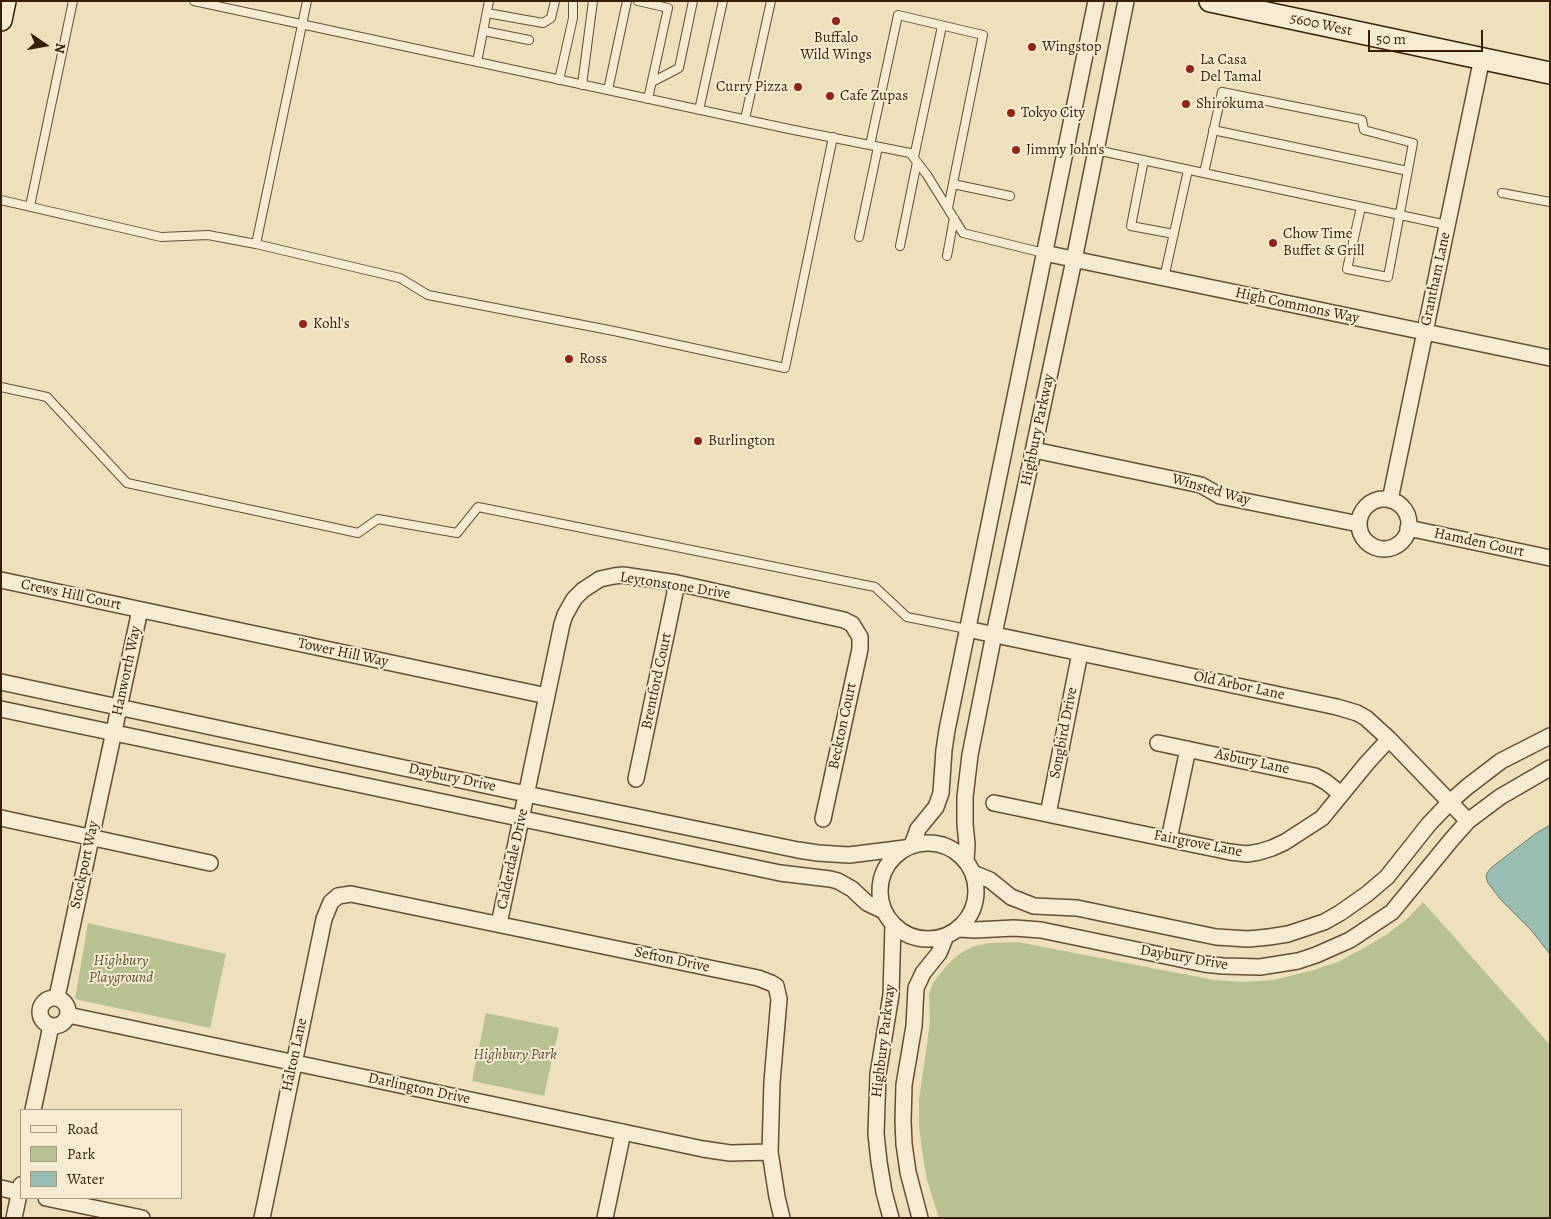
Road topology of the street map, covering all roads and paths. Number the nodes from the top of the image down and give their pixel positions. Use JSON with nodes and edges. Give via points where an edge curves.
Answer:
{"nodes":[{"id":1,"x":5,"y":1,"type":"edge"},
{"id":2,"x":73,"y":1,"type":"edge"},
{"id":3,"x":194,"y":1,"type":"edge"},
{"id":4,"x":308,"y":1,"type":"edge"},
{"id":5,"x":489,"y":1,"type":"edge"},
{"id":6,"x":555,"y":1,"type":"edge"},
{"id":7,"x":573,"y":1,"type":"edge"},
{"id":8,"x":593,"y":1,"type":"edge"},
{"id":9,"x":627,"y":1,"type":"edge"},
{"id":10,"x":638,"y":1,"type":"edge"},
{"id":11,"x":693,"y":1,"type":"edge"},
{"id":12,"x":723,"y":1,"type":"edge"},
{"id":13,"x":771,"y":1,"type":"edge"},
{"id":14,"x":1096,"y":1,"type":"edge"},
{"id":15,"x":1126,"y":1,"type":"edge"},
{"id":16,"x":1210,"y":1,"type":"edge"},
{"id":17,"x":487,"y":12,"type":"junction"},
{"id":18,"x":1,"y":20,"type":"edge"},
{"id":19,"x":302,"y":25,"type":"junction"},
{"id":20,"x":942,"y":26,"type":"junction"},
{"id":21,"x":484,"y":31,"type":"junction"},
{"id":22,"x":529,"y":40,"type":"dead end"},
{"id":23,"x":1482,"y":58,"type":"junction"},
{"id":24,"x":478,"y":62,"type":"junction"},
{"id":25,"x":1550,"y":73,"type":"edge"},
{"id":26,"x":559,"y":80,"type":"junction"},
{"id":27,"x":652,"y":82,"type":"junction"},
{"id":28,"x":582,"y":85,"type":"junction"},
{"id":29,"x":608,"y":90,"type":"junction"},
{"id":30,"x":648,"y":99,"type":"junction"},
{"id":31,"x":699,"y":110,"type":"junction"},
{"id":32,"x":745,"y":119,"type":"junction"},
{"id":33,"x":1213,"y":130,"type":"junction"},
{"id":34,"x":833,"y":137,"type":"junction"},
{"id":35,"x":874,"y":146,"type":"junction"},
{"id":36,"x":1096,"y":150,"type":"junction"},
{"id":37,"x":916,"y":160,"type":"junction"},
{"id":38,"x":1144,"y":160,"type":"junction"},
{"id":39,"x":1188,"y":170,"type":"junction"},
{"id":40,"x":1408,"y":171,"type":"junction"},
{"id":41,"x":1204,"y":173,"type":"junction"},
{"id":42,"x":953,"y":184,"type":"junction"},
{"id":43,"x":1502,"y":193,"type":"dead end"},
{"id":44,"x":1010,"y":196,"type":"dead end"},
{"id":45,"x":1,"y":200,"type":"edge"},
{"id":46,"x":1550,"y":202,"type":"edge"},
{"id":47,"x":30,"y":206,"type":"junction"},
{"id":48,"x":1361,"y":207,"type":"junction"},
{"id":49,"x":948,"y":208,"type":"junction"},
{"id":50,"x":1400,"y":215,"type":"junction"},
{"id":51,"x":954,"y":218,"type":"junction"},
{"id":52,"x":1447,"y":225,"type":"junction"},
{"id":53,"x":1174,"y":234,"type":"junction"},
{"id":54,"x":859,"y":237,"type":"dead end"},
{"id":55,"x":256,"y":244,"type":"junction"},
{"id":56,"x":900,"y":246,"type":"dead end"},
{"id":57,"x":1044,"y":254,"type":"junction"},
{"id":58,"x":947,"y":256,"type":"dead end"},
{"id":59,"x":1074,"y":260,"type":"junction"},
{"id":60,"x":1164,"y":278,"type":"junction"},
{"id":61,"x":1425,"y":332,"type":"junction"},
{"id":62,"x":1550,"y":358,"type":"edge"},
{"id":63,"x":1,"y":387,"type":"edge"},
{"id":64,"x":1034,"y":450,"type":"junction"},
{"id":65,"x":1390,"y":500,"type":"junction"},
{"id":66,"x":1359,"y":524,"type":"junction"},
{"id":67,"x":1408,"y":528,"type":"junction"},
{"id":68,"x":1550,"y":558,"type":"edge"},
{"id":69,"x":1,"y":580,"type":"edge"},
{"id":70,"x":677,"y":583,"type":"junction"},
{"id":71,"x":140,"y":610,"type":"junction"},
{"id":72,"x":967,"y":629,"type":"junction"},
{"id":73,"x":858,"y":632,"type":"joint"},
{"id":74,"x":994,"y":634,"type":"junction"},
{"id":75,"x":1080,"y":653,"type":"junction"},
{"id":76,"x":1,"y":682,"type":"edge"},
{"id":77,"x":546,"y":696,"type":"junction"},
{"id":78,"x":119,"y":707,"type":"junction"},
{"id":79,"x":1,"y":709,"type":"edge"},
{"id":80,"x":113,"y":733,"type":"junction"},
{"id":81,"x":1550,"y":736,"type":"edge"},
{"id":82,"x":1389,"y":739,"type":"junction"},
{"id":83,"x":1158,"y":743,"type":"dead end"},
{"id":84,"x":1188,"y":749,"type":"junction"},
{"id":85,"x":1550,"y":768,"type":"edge"},
{"id":86,"x":636,"y":779,"type":"dead end"},
{"id":87,"x":526,"y":794,"type":"junction"},
{"id":88,"x":1340,"y":794,"type":"junction"},
{"id":89,"x":1450,"y":802,"type":"junction"},
{"id":90,"x":994,"y":803,"type":"dead end"},
{"id":91,"x":1048,"y":814,"type":"junction"},
{"id":92,"x":1,"y":818,"type":"edge"},
{"id":93,"x":521,"y":818,"type":"junction"},
{"id":94,"x":823,"y":820,"type":"dead end"},
{"id":95,"x":1468,"y":821,"type":"junction"},
{"id":96,"x":91,"y":837,"type":"junction"},
{"id":97,"x":1169,"y":839,"type":"junction"},
{"id":98,"x":909,"y":846,"type":"junction"},
{"id":99,"x":210,"y":862,"type":"dead end"},
{"id":100,"x":970,"y":867,"type":"junction"},
{"id":101,"x":338,"y":896,"type":"joint"},
{"id":102,"x":884,"y":910,"type":"junction"},
{"id":103,"x":499,"y":924,"type":"junction"},
{"id":104,"x":893,"y":924,"type":"junction"},
{"id":105,"x":952,"y":932,"type":"junction"},
{"id":106,"x":57,"y":998,"type":"junction"},
{"id":107,"x":68,"y":1015,"type":"junction"},
{"id":108,"x":51,"y":1026,"type":"junction"},
{"id":109,"x":293,"y":1062,"type":"junction"},
{"id":110,"x":33,"y":1109,"type":"edge"},
{"id":111,"x":622,"y":1132,"type":"junction"},
{"id":112,"x":770,"y":1152,"type":"junction"},
{"id":113,"x":1,"y":1188,"type":"edge"},
{"id":114,"x":20,"y":1190,"type":"edge"},
{"id":115,"x":20,"y":1194,"type":"edge"},
{"id":116,"x":51,"y":1199,"type":"edge"},
{"id":117,"x":14,"y":1218,"type":"edge"},
{"id":118,"x":142,"y":1218,"type":"edge"},
{"id":119,"x":262,"y":1218,"type":"edge"},
{"id":120,"x":605,"y":1218,"type":"edge"},
{"id":121,"x":782,"y":1218,"type":"edge"},
{"id":122,"x":891,"y":1218,"type":"edge"},
{"id":123,"x":920,"y":1218,"type":"edge"}],
"edges":[{"from":1,"to":18,"type":"main road"},
{"from":2,"to":47,"type":"lane"},
{"from":3,"to":19,"type":"lane"},
{"from":4,"to":19,"type":"lane"},
{"from":5,"to":17,"type":"lane"},
{"from":6,"to":17,"type":"lane","via":[[552,18],[543,23]]},
{"from":7,"to":26,"type":"lane","via":[[573,18]]},
{"from":8,"to":28,"type":"lane"},
{"from":9,"to":29,"type":"lane"},
{"from":10,"to":27,"type":"lane","via":[[668,8]]},
{"from":11,"to":27,"type":"lane","via":[[679,68]]},
{"from":12,"to":31,"type":"lane"},
{"from":13,"to":32,"type":"lane"},
{"from":14,"to":57,"type":"street","name":"Highbury Parkway"},
{"from":15,"to":36,"type":"street","name":"Highbury Parkway"},
{"from":16,"to":23,"type":"main road","name":"5600 West","via":[[1274,11]]},
{"from":17,"to":21,"type":"lane"},
{"from":19,"to":24,"type":"lane"},
{"from":19,"to":55,"type":"lane"},
{"from":20,"to":35,"type":"lane","via":[[898,15]]},
{"from":20,"to":37,"type":"lane"},
{"from":20,"to":42,"type":"lane","via":[[983,35]]},
{"from":21,"to":22,"type":"lane"},
{"from":21,"to":24,"type":"lane"},
{"from":23,"to":25,"type":"main road","name":"5600 West"},
{"from":23,"to":52,"type":"street","name":"Grantham Lane"},
{"from":24,"to":26,"type":"lane"},
{"from":26,"to":28,"type":"lane"},
{"from":27,"to":30,"type":"lane"},
{"from":28,"to":29,"type":"lane"},
{"from":29,"to":30,"type":"lane"},
{"from":30,"to":31,"type":"lane"},
{"from":31,"to":32,"type":"lane"},
{"from":32,"to":34,"type":"lane"},
{"from":33,"to":40,"type":"lane"},
{"from":33,"to":40,"type":"lane","via":[[1222,92],[1362,120],[1364,130],[1413,143]]},
{"from":33,"to":41,"type":"lane"},
{"from":34,"to":35,"type":"lane"},
{"from":34,"to":55,"type":"lane","via":[[785,368],[428,295],[400,278]]},
{"from":35,"to":37,"type":"lane","via":[[910,153]]},
{"from":35,"to":54,"type":"lane"},
{"from":36,"to":38,"type":"lane"},
{"from":36,"to":59,"type":"street","name":"Highbury Parkway"},
{"from":37,"to":49,"type":"lane"},
{"from":37,"to":56,"type":"lane"},
{"from":38,"to":39,"type":"lane"},
{"from":38,"to":53,"type":"lane","via":[[1130,226]]},
{"from":39,"to":41,"type":"lane"},
{"from":39,"to":53,"type":"lane"},
{"from":40,"to":50,"type":"lane"},
{"from":41,"to":48,"type":"lane"},
{"from":42,"to":44,"type":"lane"},
{"from":42,"to":49,"type":"lane"},
{"from":43,"to":46,"type":"lane"},
{"from":45,"to":47,"type":"lane"},
{"from":47,"to":55,"type":"lane","via":[[161,237],[208,235]]},
{"from":48,"to":50,"type":"lane"},
{"from":48,"to":50,"type":"lane","via":[[1347,269],[1388,277]]},
{"from":49,"to":51,"type":"lane"},
{"from":50,"to":52,"type":"lane"},
{"from":51,"to":57,"type":"lane","via":[[963,233]]},
{"from":51,"to":58,"type":"lane"},
{"from":52,"to":61,"type":"street","name":"Grantham Lane"},
{"from":53,"to":60,"type":"lane"},
{"from":57,"to":59,"type":"street","name":"High Commons Way"},
{"from":57,"to":72,"type":"street","name":"Highbury Parkway"},
{"from":59,"to":60,"type":"street","name":"High Commons Way"},
{"from":59,"to":64,"type":"street","name":"Highbury Parkway"},
{"from":60,"to":61,"type":"street","name":"High Commons Way"},
{"from":61,"to":62,"type":"street","name":"High Commons Way"},
{"from":61,"to":65,"type":"street","name":"Grantham Lane"},
{"from":63,"to":72,"type":"lane","via":[[47,396],[128,483],[358,533],[378,519],[457,532],[478,507],[876,587],[907,617]]},
{"from":64,"to":66,"type":"street","name":"Winsted Way","via":[[1201,485],[1220,496]]},
{"from":64,"to":74,"type":"street","name":"Highbury Parkway"},
{"from":65,"to":66,"type":"street","via":[[1372,502],[1360,515]]},
{"from":65,"to":67,"type":"street","via":[[1402,508]]},
{"from":66,"to":67,"type":"street","via":[[1364,540],[1378,549],[1394,547],[1406,536]]},
{"from":67,"to":68,"type":"street","name":"Hamden Court"},
{"from":69,"to":71,"type":"street","name":"Crews Hill Court"},
{"from":70,"to":73,"type":"street","name":"Leytonstone Drive","via":[[844,620]]},
{"from":70,"to":77,"type":"street","name":"Leytonstone Drive","via":[[614,576],[600,579],[583,590],[565,615]]},
{"from":70,"to":86,"type":"street","name":"Brentford Court"},
{"from":71,"to":77,"type":"street","name":"Tower Hill Way"},
{"from":71,"to":78,"type":"street","name":"Hanworth Way"},
{"from":72,"to":74,"type":"street","name":"Old Arbor Lane"},
{"from":72,"to":98,"type":"street","name":"Highbury Parkway","via":[[944,750],[941,793],[936,807]]},
{"from":73,"to":94,"type":"street","name":"Beckton Court","via":[[860,649]]},
{"from":74,"to":75,"type":"street","name":"Old Arbor Lane"},
{"from":74,"to":100,"type":"street","name":"Highbury Parkway","via":[[967,770],[965,824]]},
{"from":75,"to":82,"type":"street","name":"Old Arbor Lane","via":[[1348,710],[1366,718]]},
{"from":75,"to":91,"type":"street","name":"Songbird Drive"},
{"from":76,"to":78,"type":"street","name":"Daybury Drive"},
{"from":77,"to":87,"type":"street","name":"Leytonstone Drive"},
{"from":78,"to":80,"type":"street","name":"Hanworth Way"},
{"from":78,"to":87,"type":"street","name":"Daybury Drive"},
{"from":79,"to":80,"type":"street","name":"Daybury Drive"},
{"from":80,"to":93,"type":"street","name":"Daybury Drive"},
{"from":80,"to":96,"type":"street","name":"Stockport Way"},
{"from":81,"to":89,"type":"street","name":"Daybury Drive","via":[[1501,761]]},
{"from":82,"to":88,"type":"street","name":"Fairgrove Lane"},
{"from":82,"to":89,"type":"street","name":"Old Arbor Lane"},
{"from":83,"to":84,"type":"street","name":"Asbury Lane"},
{"from":84,"to":88,"type":"street","name":"Asbury Lane","via":[[1315,776]]},
{"from":84,"to":97,"type":"street"},
{"from":85,"to":95,"type":"street","name":"Daybury Drive"},
{"from":87,"to":93,"type":"street","name":"Calderdale Drive"},
{"from":87,"to":98,"type":"street","name":"Daybury Drive","via":[[818,854],[849,855]]},
{"from":88,"to":97,"type":"street","name":"Fairgrove Lane","via":[[1316,823],[1266,850],[1240,853]]},
{"from":89,"to":95,"type":"street","name":"Old Arbor Lane"},
{"from":89,"to":100,"type":"street","name":"Daybury Drive","via":[[1387,876],[1367,894],[1324,922],[1269,937],[1216,937],[1077,908],[1034,906],[1011,897]]},
{"from":90,"to":91,"type":"street","name":"Fairgrove Lane"},
{"from":91,"to":97,"type":"street","name":"Fairgrove Lane"},
{"from":92,"to":96,"type":"street"},
{"from":93,"to":102,"type":"street","name":"Daybury Drive","via":[[780,874],[838,881],[867,903]]},
{"from":93,"to":103,"type":"street","name":"Calderdale Drive"},
{"from":95,"to":105,"type":"street","name":"Daybury Drive","via":[[1392,912],[1366,931],[1331,949],[1280,965],[1204,964],[1041,930],[1014,928]]},
{"from":96,"to":99,"type":"street"},
{"from":96,"to":106,"type":"street","name":"Stockport Way"},
{"from":98,"to":100,"type":"street","via":[[924,842],[948,846],[958,852]]},
{"from":98,"to":102,"type":"street","via":[[885,869],[880,897]]},
{"from":100,"to":105,"type":"street","via":[[977,888],[975,903],[969,917]]},
{"from":101,"to":103,"type":"street","name":"Sefton Drive","via":[[359,894]]},
{"from":101,"to":109,"type":"street","name":"Halton Lane","via":[[331,902],[324,919]]},
{"from":102,"to":104,"type":"street"},
{"from":103,"to":112,"type":"street","name":"Sefton Drive","via":[[758,978],[776,986],[779,1006]]},
{"from":104,"to":105,"type":"street","via":[[923,939],[935,939]]},
{"from":104,"to":122,"type":"street","name":"Highbury Parkway","via":[[891,995],[876,1097],[879,1162]]},
{"from":105,"to":123,"type":"street","name":"Highbury Parkway","via":[[922,973],[916,988],[914,1026],[904,1085],[904,1144]]},
{"from":106,"to":107,"type":"street","via":[[65,1002]]},
{"from":106,"to":108,"type":"street","via":[[44,1000],[40,1006],[41,1018]]},
{"from":107,"to":108,"type":"street","via":[[64,1023]]},
{"from":107,"to":109,"type":"street","name":"Darlington Drive"},
{"from":108,"to":110,"type":"street"},
{"from":109,"to":111,"type":"street","name":"Darlington Drive"},
{"from":109,"to":119,"type":"street","name":"Halton Lane"},
{"from":111,"to":112,"type":"street","name":"Darlington Drive","via":[[716,1152]]},
{"from":111,"to":120,"type":"street"},
{"from":112,"to":121,"type":"street","name":"Sefton Drive"},
{"from":113,"to":114,"type":"street"},
{"from":115,"to":117,"type":"street"},
{"from":116,"to":118,"type":"street"}]}
